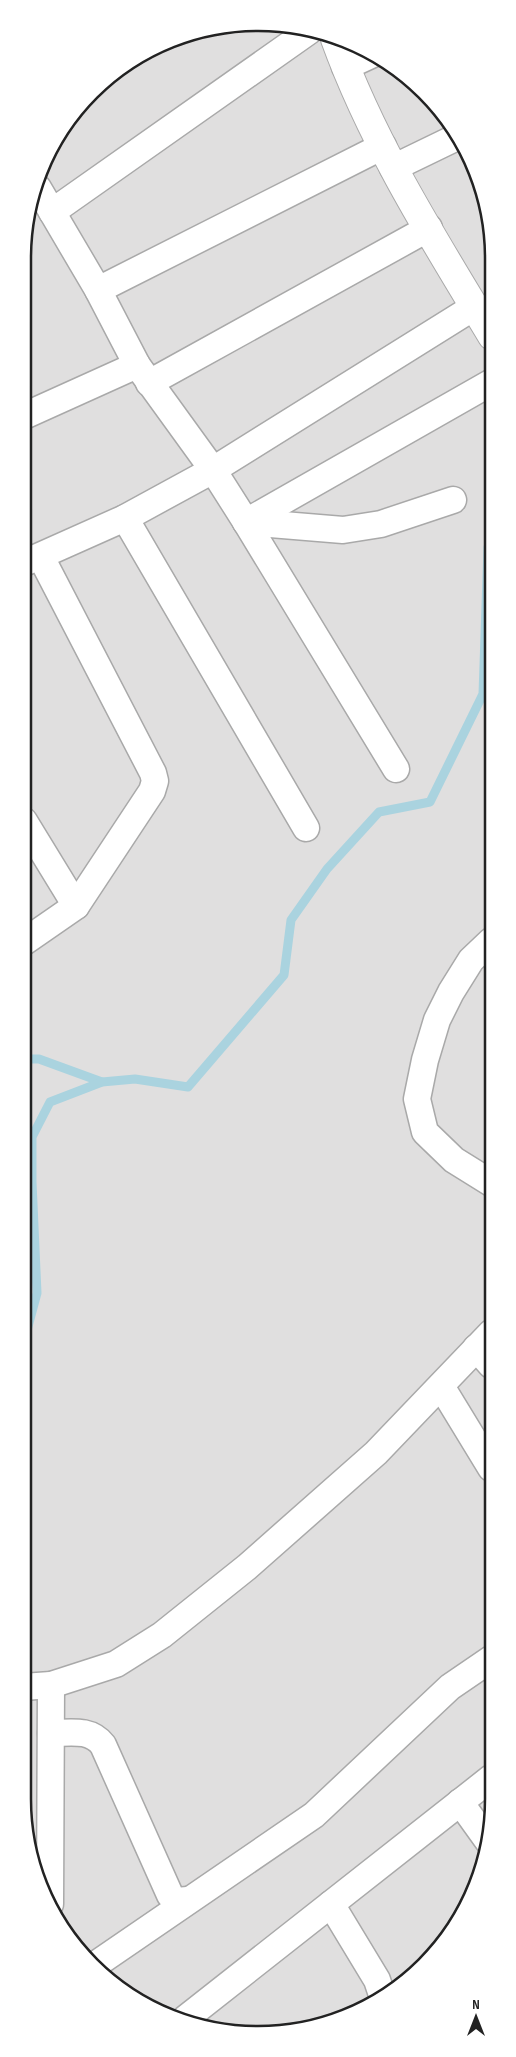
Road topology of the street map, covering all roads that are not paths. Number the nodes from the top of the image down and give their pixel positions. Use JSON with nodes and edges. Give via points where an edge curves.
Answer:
{"nodes":[{"id":1,"x":302,"y":36,"type":"edge"},
{"id":2,"x":337,"y":46,"type":"edge"},
{"id":3,"x":364,"y":58,"type":"edge"},
{"id":4,"x":345,"y":67,"type":"junction"},
{"id":5,"x":451,"y":139,"type":"edge"},
{"id":6,"x":388,"y":157,"type":"junction"},
{"id":7,"x":41,"y":193,"type":"edge"},
{"id":8,"x":52,"y":212,"type":"junction"},
{"id":9,"x":428,"y":228,"type":"junction"},
{"id":10,"x":98,"y":290,"type":"junction"},
{"id":11,"x":474,"y":307,"type":"junction"},
{"id":12,"x":485,"y":325,"type":"edge"},
{"id":13,"x":143,"y":374,"type":"junction"},
{"id":14,"x":485,"y":386,"type":"edge"},
{"id":15,"x":31,"y":414,"type":"edge"},
{"id":16,"x":213,"y":470,"type":"junction"},
{"id":17,"x":453,"y":500,"type":"dead end"},
{"id":18,"x":125,"y":518,"type":"junction"},
{"id":19,"x":246,"y":522,"type":"junction"},
{"id":20,"x":32,"y":560,"type":"edge"},
{"id":21,"x":396,"y":769,"type":"dead end"},
{"id":22,"x":306,"y":828,"type":"dead end"},
{"id":23,"x":31,"y":832,"type":"edge"},
{"id":24,"x":76,"y":906,"type":"junction"},
{"id":25,"x":31,"y":937,"type":"edge"},
{"id":26,"x":485,"y":947,"type":"edge"},
{"id":27,"x":485,"y":1179,"type":"edge"},
{"id":28,"x":485,"y":1349,"type":"edge"},
{"id":29,"x":441,"y":1386,"type":"junction"},
{"id":30,"x":485,"y":1457,"type":"edge"},
{"id":31,"x":485,"y":1664,"type":"edge"},
{"id":32,"x":50,"y":1685,"type":"junction"},
{"id":33,"x":31,"y":1686,"type":"edge"},
{"id":34,"x":50,"y":1733,"type":"junction"},
{"id":35,"x":485,"y":1783,"type":"edge"},
{"id":36,"x":460,"y":1802,"type":"junction"},
{"id":37,"x":482,"y":1833,"type":"edge"},
{"id":38,"x":50,"y":1888,"type":"edge"},
{"id":39,"x":188,"y":1900,"type":"junction"},
{"id":40,"x":331,"y":1904,"type":"junction"},
{"id":41,"x":100,"y":1961,"type":"edge"},
{"id":42,"x":380,"y":1990,"type":"edge"},
{"id":43,"x":189,"y":2015,"type":"edge"}],
"edges":[{"from":1,"to":8,"type":"street"},
{"from":2,"to":4,"type":"street"},
{"from":3,"to":4,"type":"street"},
{"from":4,"to":6,"type":"street"},
{"from":5,"to":6,"type":"street"},
{"from":6,"to":9,"type":"street"},
{"from":6,"to":10,"type":"street"},
{"from":7,"to":8,"type":"street"},
{"from":8,"to":10,"type":"street"},
{"from":9,"to":11,"type":"street"},
{"from":9,"to":13,"type":"street"},
{"from":10,"to":13,"type":"street"},
{"from":11,"to":12,"type":"street"},
{"from":11,"to":16,"type":"street"},
{"from":13,"to":15,"type":"street"},
{"from":13,"to":16,"type":"street"},
{"from":14,"to":19,"type":"street"},
{"from":16,"to":18,"type":"street"},
{"from":16,"to":19,"type":"street"},
{"from":17,"to":19,"type":"street","via":[[381,524],[343,530]]},
{"from":18,"to":20,"type":"street"},
{"from":18,"to":22,"type":"street"},
{"from":19,"to":21,"type":"street"},
{"from":20,"to":24,"type":"street","via":[[155,781],[152,791]]},
{"from":23,"to":24,"type":"street"},
{"from":24,"to":25,"type":"street"},
{"from":26,"to":27,"type":"street","via":[[471,960],[447,999],[425,1060],[417,1099],[425,1132],[454,1160]]},
{"from":28,"to":29,"type":"street"},
{"from":29,"to":30,"type":"street"},
{"from":29,"to":32,"type":"street","via":[[369,1460],[247,1567],[162,1635],[116,1664]]},
{"from":31,"to":39,"type":"street","via":[[450,1687],[314,1815]]},
{"from":32,"to":33,"type":"street"},
{"from":32,"to":34,"type":"street"},
{"from":34,"to":38,"type":"street"},
{"from":34,"to":39,"type":"street","via":[[88,1733],[103,1744],[170,1895],[176,1901]]},
{"from":35,"to":36,"type":"street"},
{"from":36,"to":37,"type":"street"},
{"from":36,"to":40,"type":"street"},
{"from":39,"to":41,"type":"street"},
{"from":40,"to":42,"type":"street"},
{"from":40,"to":43,"type":"street"}]}
